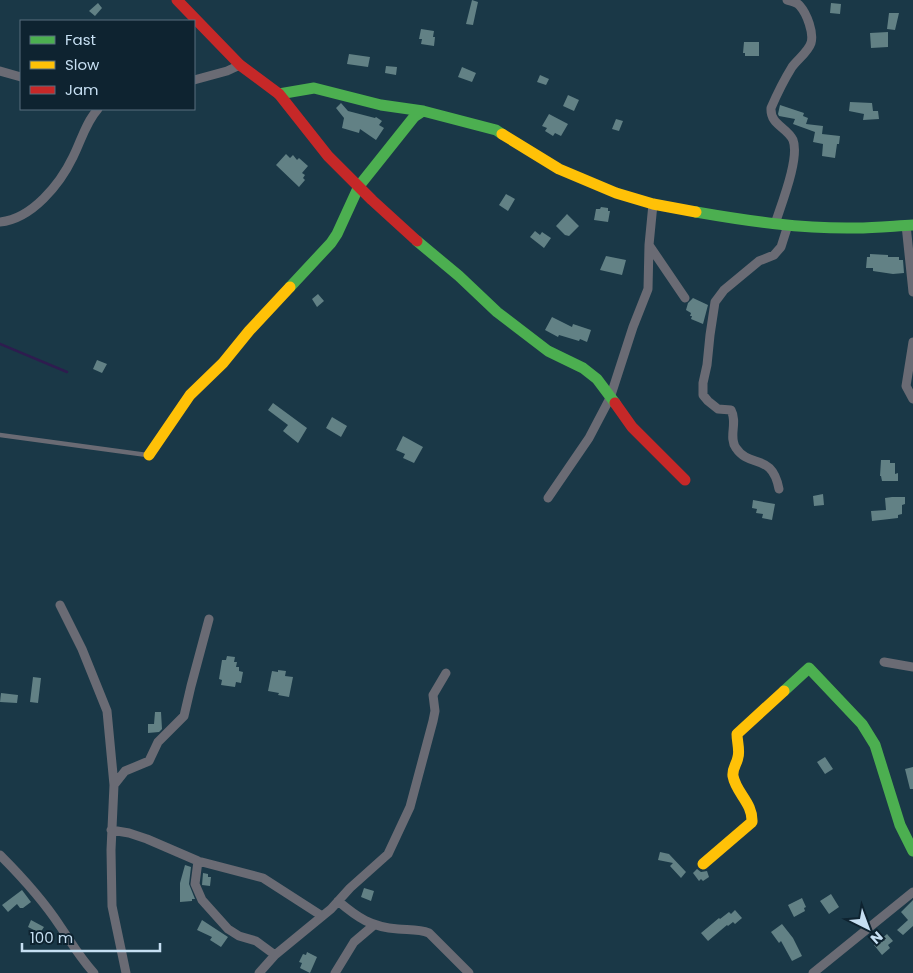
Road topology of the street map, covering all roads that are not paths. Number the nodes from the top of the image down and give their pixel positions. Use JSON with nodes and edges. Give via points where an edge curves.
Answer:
{"nodes":[{"id":1,"x":177,"y":0,"type":"edge"},
{"id":2,"x":787,"y":0,"type":"edge"},
{"id":3,"x":240,"y":65,"type":"junction"},
{"id":4,"x":0,"y":71,"type":"edge"},
{"id":5,"x":20,"y":78,"type":"edge"},
{"id":6,"x":195,"y":80,"type":"edge"},
{"id":7,"x":279,"y":94,"type":"junction"},
{"id":8,"x":97,"y":110,"type":"edge"},
{"id":9,"x":423,"y":111,"type":"junction"},
{"id":10,"x":359,"y":186,"type":"junction"},
{"id":11,"x":653,"y":204,"type":"junction"},
{"id":12,"x":0,"y":222,"type":"edge"},
{"id":13,"x":775,"y":224,"type":"junction"},
{"id":14,"x":788,"y":225,"type":"junction"},
{"id":15,"x":910,"y":225,"type":"edge"},
{"id":16,"x":649,"y":245,"type":"junction"},
{"id":17,"x":913,"y":292,"type":"edge"},
{"id":18,"x":685,"y":298,"type":"dead end"},
{"id":19,"x":913,"y":342,"type":"edge"},
{"id":20,"x":610,"y":398,"type":"junction"},
{"id":21,"x":913,"y":399,"type":"edge"},
{"id":22,"x":0,"y":435,"type":"edge"},
{"id":23,"x":149,"y":455,"type":"joint"},
{"id":24,"x":685,"y":480,"type":"dead end"},
{"id":25,"x":779,"y":489,"type":"dead end"},
{"id":26,"x":548,"y":498,"type":"dead end"},
{"id":27,"x":60,"y":605,"type":"dead end"},
{"id":28,"x":209,"y":619,"type":"dead end"},
{"id":29,"x":884,"y":662,"type":"dead end"},
{"id":30,"x":913,"y":666,"type":"edge"},
{"id":31,"x":446,"y":673,"type":"dead end"},
{"id":32,"x":114,"y":784,"type":"junction"},
{"id":33,"x":111,"y":830,"type":"junction"},
{"id":34,"x":913,"y":851,"type":"edge"},
{"id":35,"x":0,"y":855,"type":"edge"},
{"id":36,"x":198,"y":861,"type":"junction"},
{"id":37,"x":703,"y":864,"type":"dead end"},
{"id":38,"x":913,"y":892,"type":"edge"},
{"id":39,"x":338,"y":901,"type":"junction"},
{"id":40,"x":322,"y":916,"type":"junction"},
{"id":41,"x":374,"y":925,"type":"junction"},
{"id":42,"x":275,"y":955,"type":"junction"},
{"id":43,"x":337,"y":972,"type":"edge"},
{"id":44,"x":94,"y":973,"type":"edge"},
{"id":45,"x":126,"y":973,"type":"edge"},
{"id":46,"x":259,"y":973,"type":"edge"},
{"id":47,"x":469,"y":973,"type":"edge"},
{"id":48,"x":813,"y":973,"type":"edge"}],
"edges":[{"from":1,"to":3,"type":"street"},
{"from":2,"to":13,"type":"street","via":[[800,6],[812,41],[793,66],[771,108],[775,122],[793,140],[794,149],[793,166]]},
{"from":3,"to":6,"type":"street"},
{"from":3,"to":7,"type":"street"},
{"from":4,"to":5,"type":"street"},
{"from":7,"to":9,"type":"street","via":[[314,88],[381,105]]},
{"from":7,"to":10,"type":"street","via":[[328,156]]},
{"from":8,"to":12,"type":"street","via":[[58,182],[31,208]]},
{"from":9,"to":10,"type":"street","via":[[414,117]]},
{"from":9,"to":11,"type":"street","via":[[496,130],[559,169],[616,193]]},
{"from":10,"to":20,"type":"street","via":[[497,312],[560,358],[590,372]]},
{"from":10,"to":23,"type":"street","via":[[331,243],[186,400]]},
{"from":11,"to":13,"type":"street"},
{"from":11,"to":16,"type":"street"},
{"from":13,"to":14,"type":"street"},
{"from":14,"to":15,"type":"street","via":[[854,228]]},
{"from":14,"to":25,"type":"street","via":[[781,247],[774,255],[759,261],[724,290],[715,302],[703,383],[708,401],[718,409],[732,410],[736,449],[770,467]]},
{"from":15,"to":17,"type":"street"},
{"from":16,"to":18,"type":"street"},
{"from":16,"to":20,"type":"street","via":[[648,289]]},
{"from":19,"to":21,"type":"street","via":[[906,386]]},
{"from":20,"to":24,"type":"street","via":[[632,427]]},
{"from":20,"to":26,"type":"street","via":[[589,438]]},
{"from":22,"to":23,"type":"lane"},
{"from":27,"to":32,"type":"street","via":[[105,704]]},
{"from":28,"to":32,"type":"street","via":[[184,718],[158,742],[149,761],[125,771]]},
{"from":29,"to":30,"type":"street"},
{"from":31,"to":39,"type":"street","via":[[433,696],[435,711],[431,731],[414,794],[398,835],[384,859]]},
{"from":32,"to":33,"type":"street"},
{"from":33,"to":36,"type":"street","via":[[147,839]]},
{"from":33,"to":45,"type":"street","via":[[112,906]]},
{"from":34,"to":37,"type":"street","via":[[900,825],[876,745],[869,733],[809,668],[737,734],[738,758],[732,775],[751,808],[752,822]]},
{"from":35,"to":44,"type":"street","via":[[28,884]]},
{"from":36,"to":40,"type":"street","via":[[263,878]]},
{"from":36,"to":42,"type":"street","via":[[195,884],[202,900],[228,929],[256,941]]},
{"from":38,"to":48,"type":"street"},
{"from":39,"to":40,"type":"street"},
{"from":39,"to":41,"type":"street"},
{"from":40,"to":42,"type":"street"},
{"from":41,"to":43,"type":"street","via":[[354,942]]},
{"from":41,"to":47,"type":"street","via":[[425,932]]},
{"from":42,"to":46,"type":"street"}]}
